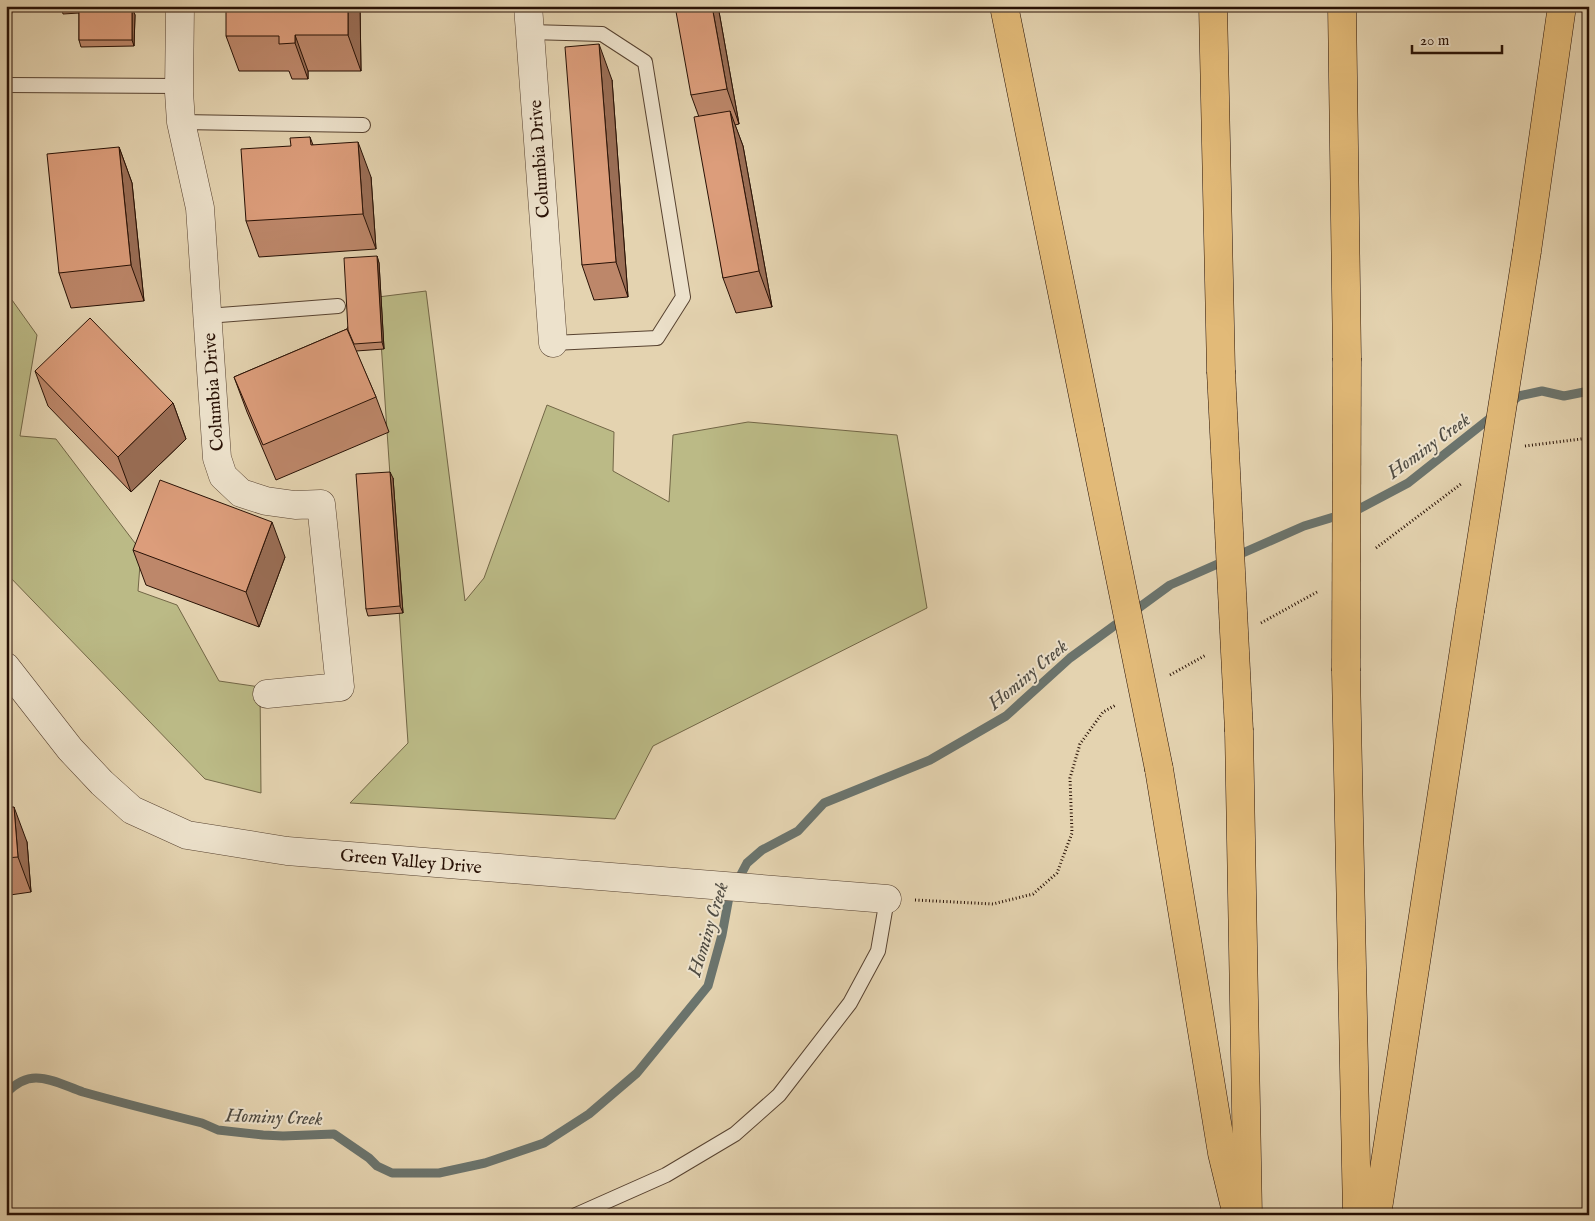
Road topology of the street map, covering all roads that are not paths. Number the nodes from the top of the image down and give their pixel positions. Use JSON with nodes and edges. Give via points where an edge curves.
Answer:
{"nodes":[{"id":1,"x":180,"y":6,"type":"edge"},
{"id":2,"x":1004,"y":6,"type":"edge"},
{"id":3,"x":1213,"y":6,"type":"edge"},
{"id":4,"x":1342,"y":6,"type":"edge"},
{"id":5,"x":1562,"y":6,"type":"edge"},
{"id":6,"x":529,"y":19,"type":"edge"},
{"id":7,"x":6,"y":85,"type":"edge"},
{"id":8,"x":180,"y":86,"type":"junction"},
{"id":9,"x":181,"y":122,"type":"junction"},
{"id":10,"x":364,"y":125,"type":"dead end"},
{"id":11,"x":338,"y":306,"type":"dead end"},
{"id":12,"x":207,"y":316,"type":"junction"},
{"id":13,"x":553,"y":343,"type":"joint"},
{"id":14,"x":6,"y":667,"type":"edge"},
{"id":15,"x":267,"y":694,"type":"dead end"},
{"id":16,"x":887,"y":899,"type":"joint"},
{"id":17,"x":576,"y":1215,"type":"edge"},
{"id":18,"x":1237,"y":1215,"type":"edge"},
{"id":19,"x":1248,"y":1215,"type":"edge"},
{"id":20,"x":1357,"y":1215,"type":"edge"},
{"id":21,"x":1376,"y":1215,"type":"edge"}],
"edges":[{"from":1,"to":8,"type":"street","name":"Columbia Drive"},
{"from":2,"to":18,"type":"highway","bridge":true,"via":[[1159,769],[1222,1153]]},
{"from":3,"to":19,"type":"highway","bridge":true,"via":[[1221,371],[1239,731]]},
{"from":4,"to":20,"type":"highway","bridge":true,"via":[[1347,358],[1346,671]]},
{"from":5,"to":21,"type":"highway","bridge":true},
{"from":6,"to":13,"type":"street","name":"Columbia Drive"},
{"from":6,"to":13,"type":"lane","via":[[602,34],[645,62],[683,297],[657,338]]},
{"from":7,"to":8,"type":"lane"},
{"from":8,"to":9,"type":"street","name":"Columbia Drive"},
{"from":9,"to":10,"type":"lane"},
{"from":9,"to":12,"type":"street","name":"Columbia Drive","via":[[200,208]]},
{"from":11,"to":12,"type":"lane"},
{"from":12,"to":15,"type":"street","name":"Columbia Drive","via":[[217,458],[223,476],[241,493],[266,501],[321,504],[340,687]]},
{"from":14,"to":16,"type":"street","name":"Green Valley Drive","via":[[102,783],[132,810],[187,835],[287,851]]},
{"from":16,"to":17,"type":"lane","via":[[878,951],[850,1003],[780,1095],[735,1134],[675,1170]]}]}
